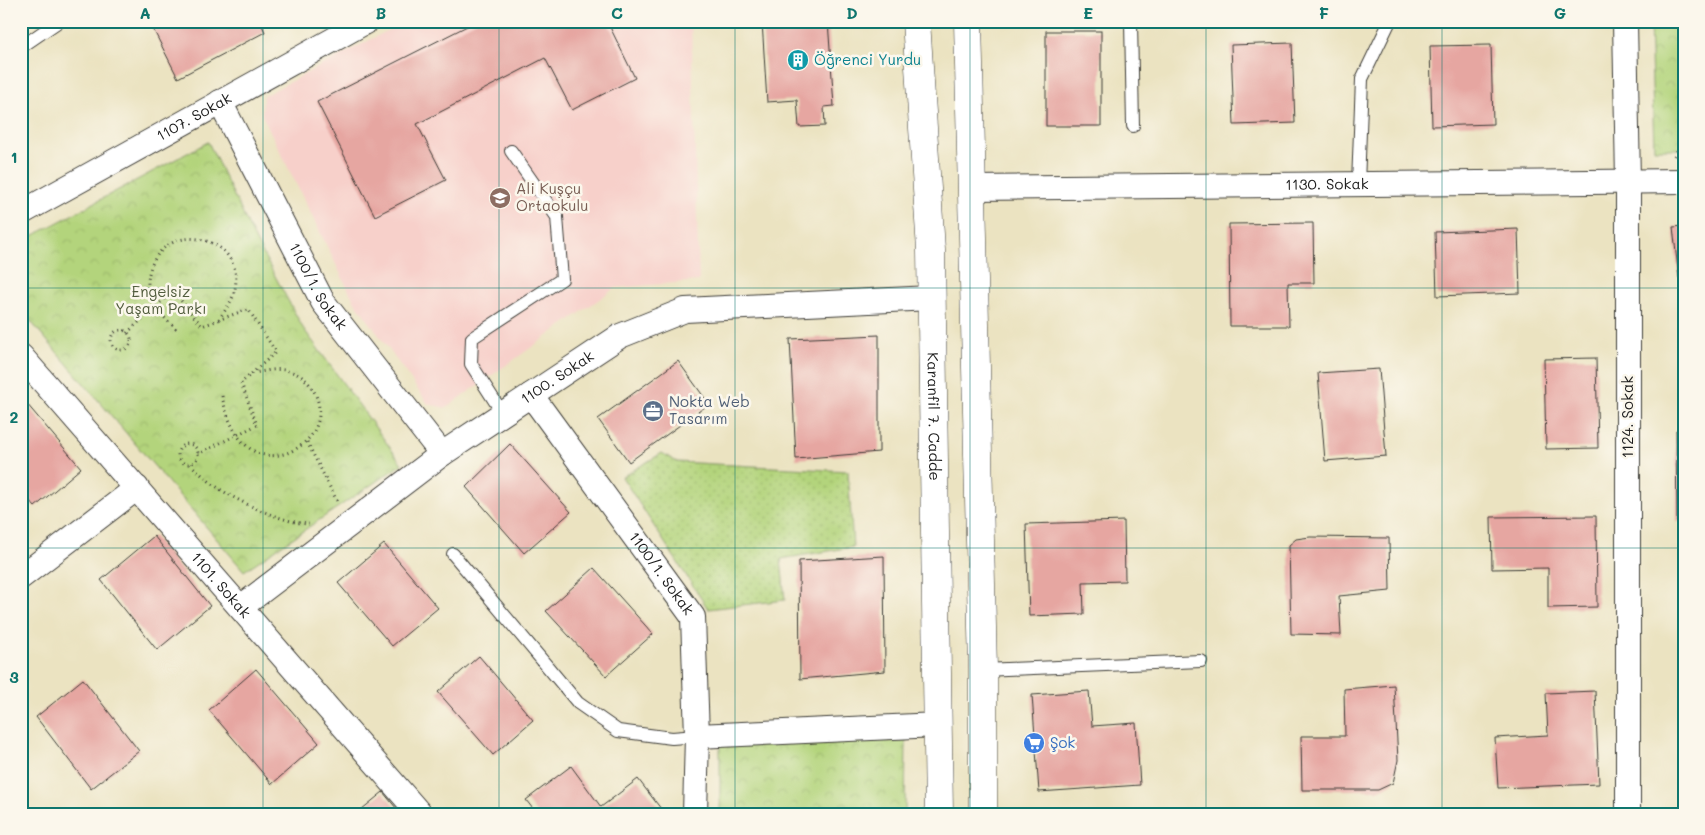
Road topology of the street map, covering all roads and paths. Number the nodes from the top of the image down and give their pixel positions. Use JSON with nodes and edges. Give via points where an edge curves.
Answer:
{"nodes":[{"id":1,"x":59,"y":21,"type":"edge"},
{"id":2,"x":367,"y":21,"type":"edge"},
{"id":3,"x":916,"y":21,"type":"edge"},
{"id":4,"x":968,"y":21,"type":"edge"},
{"id":5,"x":1130,"y":21,"type":"edge"},
{"id":6,"x":1390,"y":21,"type":"edge"},
{"id":7,"x":1625,"y":21,"type":"edge"},
{"id":8,"x":1678,"y":21,"type":"edge"},
{"id":9,"x":1684,"y":25,"type":"edge"},
{"id":10,"x":24,"y":45,"type":"dead end"},
{"id":11,"x":220,"y":102,"type":"junction"},
{"id":12,"x":1132,"y":126,"type":"dead end"},
{"id":13,"x":511,"y":151,"type":"dead end"},
{"id":14,"x":1684,"y":181,"type":"edge"},
{"id":15,"x":1628,"y":182,"type":"junction"},
{"id":16,"x":1358,"y":184,"type":"junction"},
{"id":17,"x":971,"y":188,"type":"junction"},
{"id":18,"x":22,"y":212,"type":"edge"},
{"id":19,"x":931,"y":298,"type":"junction"},
{"id":20,"x":156,"y":307,"type":"junction"},
{"id":21,"x":219,"y":320,"type":"junction"},
{"id":22,"x":176,"y":329,"type":"dead end"},
{"id":23,"x":127,"y":333,"type":"junction"},
{"id":24,"x":21,"y":356,"type":"edge"},
{"id":25,"x":252,"y":373,"type":"junction"},
{"id":26,"x":532,"y":395,"type":"junction"},
{"id":27,"x":222,"y":396,"type":"dead end"},
{"id":28,"x":503,"y":414,"type":"junction"},
{"id":29,"x":236,"y":435,"type":"junction"},
{"id":30,"x":306,"y":442,"type":"junction"},
{"id":31,"x":198,"y":454,"type":"junction"},
{"id":32,"x":442,"y":454,"type":"junction"},
{"id":33,"x":190,"y":464,"type":"junction"},
{"id":34,"x":136,"y":488,"type":"junction"},
{"id":35,"x":349,"y":525,"type":"junction"},
{"id":36,"x":453,"y":554,"type":"dead end"},
{"id":37,"x":21,"y":577,"type":"edge"},
{"id":38,"x":241,"y":608,"type":"junction"},
{"id":39,"x":1201,"y":661,"type":"dead end"},
{"id":40,"x":984,"y":670,"type":"junction"},
{"id":41,"x":937,"y":725,"type":"junction"},
{"id":42,"x":697,"y":736,"type":"junction"},
{"id":43,"x":420,"y":814,"type":"edge"},
{"id":44,"x":695,"y":814,"type":"edge"},
{"id":45,"x":939,"y":814,"type":"edge"},
{"id":46,"x":983,"y":814,"type":"edge"},
{"id":47,"x":1628,"y":814,"type":"edge"}],
"edges":[{"from":1,"to":10,"type":"lane"},
{"from":2,"to":11,"type":"street","name":"1107. Sokak"},
{"from":3,"to":19,"type":"street","name":"Karanfil 7. Cadde","via":[[931,250]]},
{"from":4,"to":17,"type":"street"},
{"from":5,"to":12,"type":"lane"},
{"from":6,"to":16,"type":"lane","via":[[1362,79]]},
{"from":7,"to":15,"type":"street","name":"1124. Sokak"},
{"from":8,"to":9,"type":"path"},
{"from":11,"to":18,"type":"street","name":"1107. Sokak"},
{"from":11,"to":32,"type":"street","name":"1100/1. Sokak","via":[[322,302]]},
{"from":13,"to":28,"type":"lane","via":[[557,216],[562,279],[472,338],[471,364]]},
{"from":14,"to":15,"type":"street","name":"1130. Sokak"},
{"from":15,"to":16,"type":"street","name":"1130. Sokak"},
{"from":15,"to":47,"type":"street","name":"1124. Sokak"},
{"from":16,"to":17,"type":"street","name":"1130. Sokak"},
{"from":17,"to":40,"type":"street"},
{"from":19,"to":26,"type":"street","name":"1100. Sokak","via":[[685,310],[620,336]]},
{"from":19,"to":41,"type":"street","name":"Karanfil 7. Cadde"},
{"from":20,"to":21,"type":"path","via":[[173,292],[202,326]]},
{"from":20,"to":21,"type":"path","via":[[147,286],[154,259],[173,242],[188,238],[203,240],[226,253],[235,276],[232,296]]},
{"from":20,"to":22,"type":"path"},
{"from":20,"to":23,"type":"path"},
{"from":21,"to":25,"type":"path","via":[[248,309],[276,352]]},
{"from":23,"to":23,"type":"path","via":[[128,348],[115,349],[110,340],[113,334],[121,330]]},
{"from":24,"to":34,"type":"street","name":"1101. Sokak"},
{"from":25,"to":29,"type":"path","via":[[241,383],[257,425]]},
{"from":25,"to":30,"type":"path","via":[[277,369],[292,371],[310,384],[318,400],[319,412],[316,428]]},
{"from":26,"to":28,"type":"street","name":"1100. Sokak"},
{"from":26,"to":42,"type":"street","name":"1100/1. Sokak","via":[[693,617]]},
{"from":27,"to":29,"type":"path"},
{"from":28,"to":32,"type":"street","name":"1100. Sokak"},
{"from":29,"to":30,"type":"path","via":[[249,450],[265,456],[292,451]]},
{"from":29,"to":31,"type":"path"},
{"from":30,"to":35,"type":"path"},
{"from":31,"to":33,"type":"path"},
{"from":31,"to":33,"type":"path","via":[[193,445],[180,447],[179,460]]},
{"from":32,"to":35,"type":"street","name":"1100. Sokak"},
{"from":33,"to":35,"type":"path","via":[[218,488],[268,513],[300,523]]},
{"from":34,"to":37,"type":"street"},
{"from":34,"to":38,"type":"street","name":"1101. Sokak"},
{"from":35,"to":38,"type":"street","name":"1100. Sokak"},
{"from":36,"to":42,"type":"lane","via":[[578,703],[618,731],[672,738]]},
{"from":38,"to":43,"type":"street","name":"1101. Sokak"},
{"from":39,"to":40,"type":"lane"},
{"from":40,"to":46,"type":"street"},
{"from":41,"to":42,"type":"street"},
{"from":41,"to":45,"type":"street","name":"Karanfil 7. Cadde"},
{"from":42,"to":44,"type":"street","name":"1100/1. Sokak"}]}
